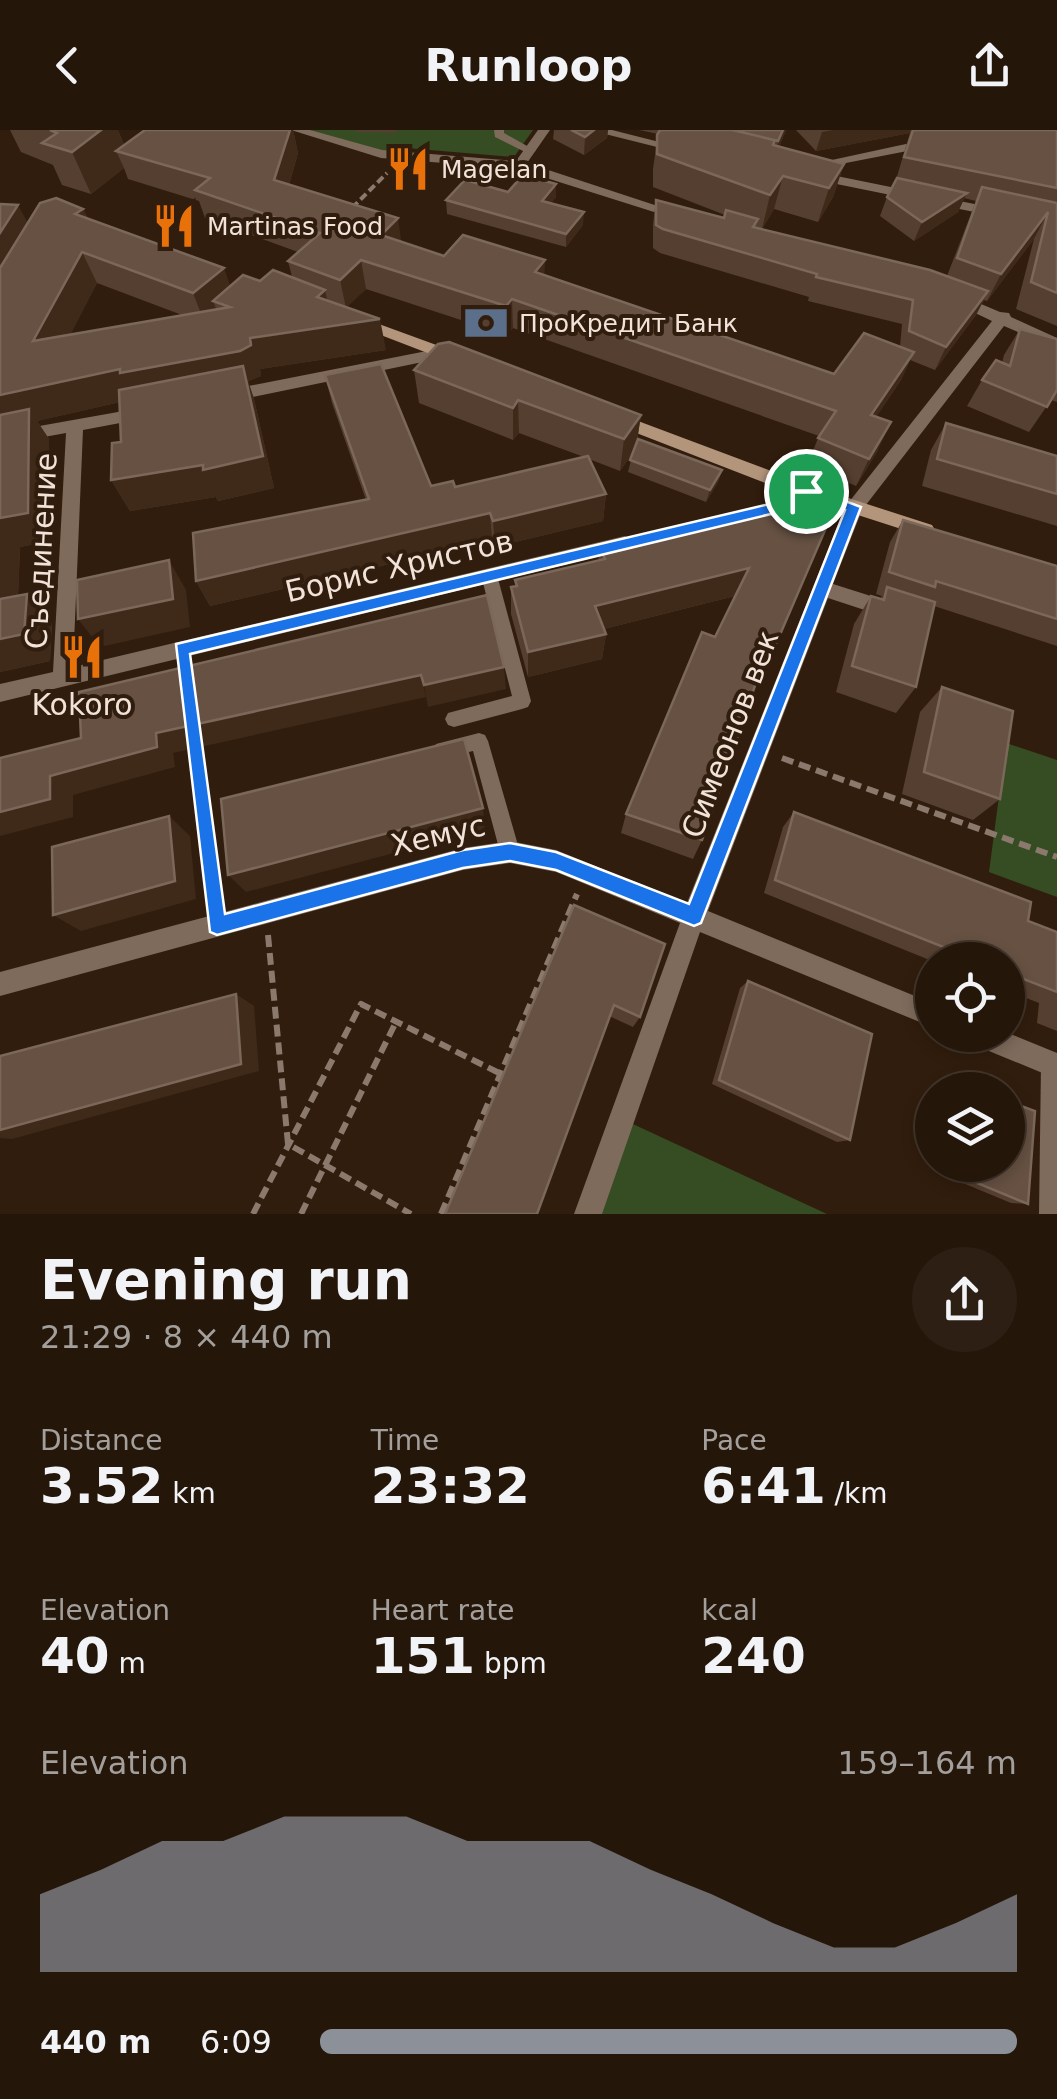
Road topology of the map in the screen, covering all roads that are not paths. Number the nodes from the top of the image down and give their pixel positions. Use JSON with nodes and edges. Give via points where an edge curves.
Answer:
{"nodes":[{"id":1,"x":498,"y":130,"type":"edge"},
{"id":2,"x":544,"y":130,"type":"edge"},
{"id":3,"x":595,"y":130,"type":"edge"},
{"id":4,"x":300,"y":131,"type":"edge"},
{"id":5,"x":951,"y":138,"type":"edge"},
{"id":6,"x":531,"y":151,"type":"junction"},
{"id":7,"x":701,"y":153,"type":"edge"},
{"id":8,"x":519,"y":165,"type":"junction"},
{"id":9,"x":1008,"y":215,"type":"edge"},
{"id":10,"x":687,"y":218,"type":"edge"},
{"id":11,"x":933,"y":290,"type":"edge"},
{"id":12,"x":334,"y":312,"type":"edge"},
{"id":13,"x":1004,"y":316,"type":"junction"},
{"id":14,"x":1057,"y":344,"type":"edge"},
{"id":15,"x":442,"y":353,"type":"junction"},
{"id":16,"x":1039,"y":355,"type":"edge"},
{"id":17,"x":1057,"y":360,"type":"edge"},
{"id":18,"x":478,"y":366,"type":"edge"},
{"id":19,"x":208,"y":400,"type":"edge"},
{"id":20,"x":169,"y":408,"type":"edge"},
{"id":21,"x":587,"y":408,"type":"edge"},
{"id":22,"x":75,"y":426,"type":"junction"},
{"id":23,"x":0,"y":438,"type":"edge"},
{"id":24,"x":806,"y":491,"type":"junction"},
{"id":25,"x":780,"y":506,"type":"edge"},
{"id":26,"x":854,"y":507,"type":"junction"},
{"id":27,"x":952,"y":538,"type":"edge"},
{"id":28,"x":644,"y":539,"type":"edge"},
{"id":29,"x":489,"y":575,"type":"junction"},
{"id":30,"x":822,"y":588,"type":"junction"},
{"id":31,"x":903,"y":615,"type":"edge"},
{"id":32,"x":62,"y":678,"type":"junction"},
{"id":33,"x":0,"y":693,"type":"edge"},
{"id":34,"x":454,"y":719,"type":"dead end"},
{"id":35,"x":422,"y":755,"type":"edge"},
{"id":36,"x":510,"y":852,"type":"junction"},
{"id":37,"x":694,"y":916,"type":"junction"},
{"id":38,"x":0,"y":984,"type":"edge"},
{"id":39,"x":915,"y":1008,"type":"edge"},
{"id":40,"x":1023,"y":1052,"type":"edge"},
{"id":41,"x":1055,"y":1065,"type":"edge"},
{"id":42,"x":588,"y":1214,"type":"edge"},
{"id":43,"x":1051,"y":1214,"type":"edge"}],
"edges":[{"from":1,"to":6,"type":"lane"},
{"from":2,"to":6,"type":"street"},
{"from":3,"to":7,"type":"street"},
{"from":4,"to":8,"type":"street","via":[[402,157]]},
{"from":5,"to":9,"type":"street","via":[[788,170]]},
{"from":6,"to":8,"type":"street"},
{"from":8,"to":10,"type":"street"},
{"from":11,"to":13,"type":"street"},
{"from":12,"to":15,"type":"street"},
{"from":13,"to":14,"type":"street"},
{"from":13,"to":26,"type":"street","name":"Симеонов век","via":[[995,343]]},
{"from":15,"to":18,"type":"street"},
{"from":15,"to":19,"type":"street"},
{"from":16,"to":17,"type":"street"},
{"from":20,"to":22,"type":"street"},
{"from":21,"to":24,"type":"street"},
{"from":22,"to":23,"type":"street"},
{"from":22,"to":32,"type":"street","name":"Съединение"},
{"from":24,"to":25,"type":"street","via":[[800,502]]},
{"from":24,"to":26,"type":"street"},
{"from":26,"to":27,"type":"street"},
{"from":26,"to":30,"type":"street","name":"Симеонов век"},
{"from":28,"to":29,"type":"street","name":"Борис Христов"},
{"from":29,"to":32,"type":"street","name":"Борис Христов"},
{"from":29,"to":34,"type":"lane","via":[[522,702]]},
{"from":30,"to":31,"type":"street"},
{"from":30,"to":37,"type":"street","name":"Симеонов век"},
{"from":32,"to":33,"type":"street","name":"Борис Христов"},
{"from":35,"to":36,"type":"lane","via":[[479,742]]},
{"from":36,"to":37,"type":"street","name":"Хемус","via":[[556,861]]},
{"from":36,"to":38,"type":"street","name":"Хемус"},
{"from":37,"to":39,"type":"street","name":"Хемус"},
{"from":37,"to":42,"type":"street","name":"Симеонов век"},
{"from":40,"to":41,"type":"street"},
{"from":41,"to":43,"type":"lane"}]}
